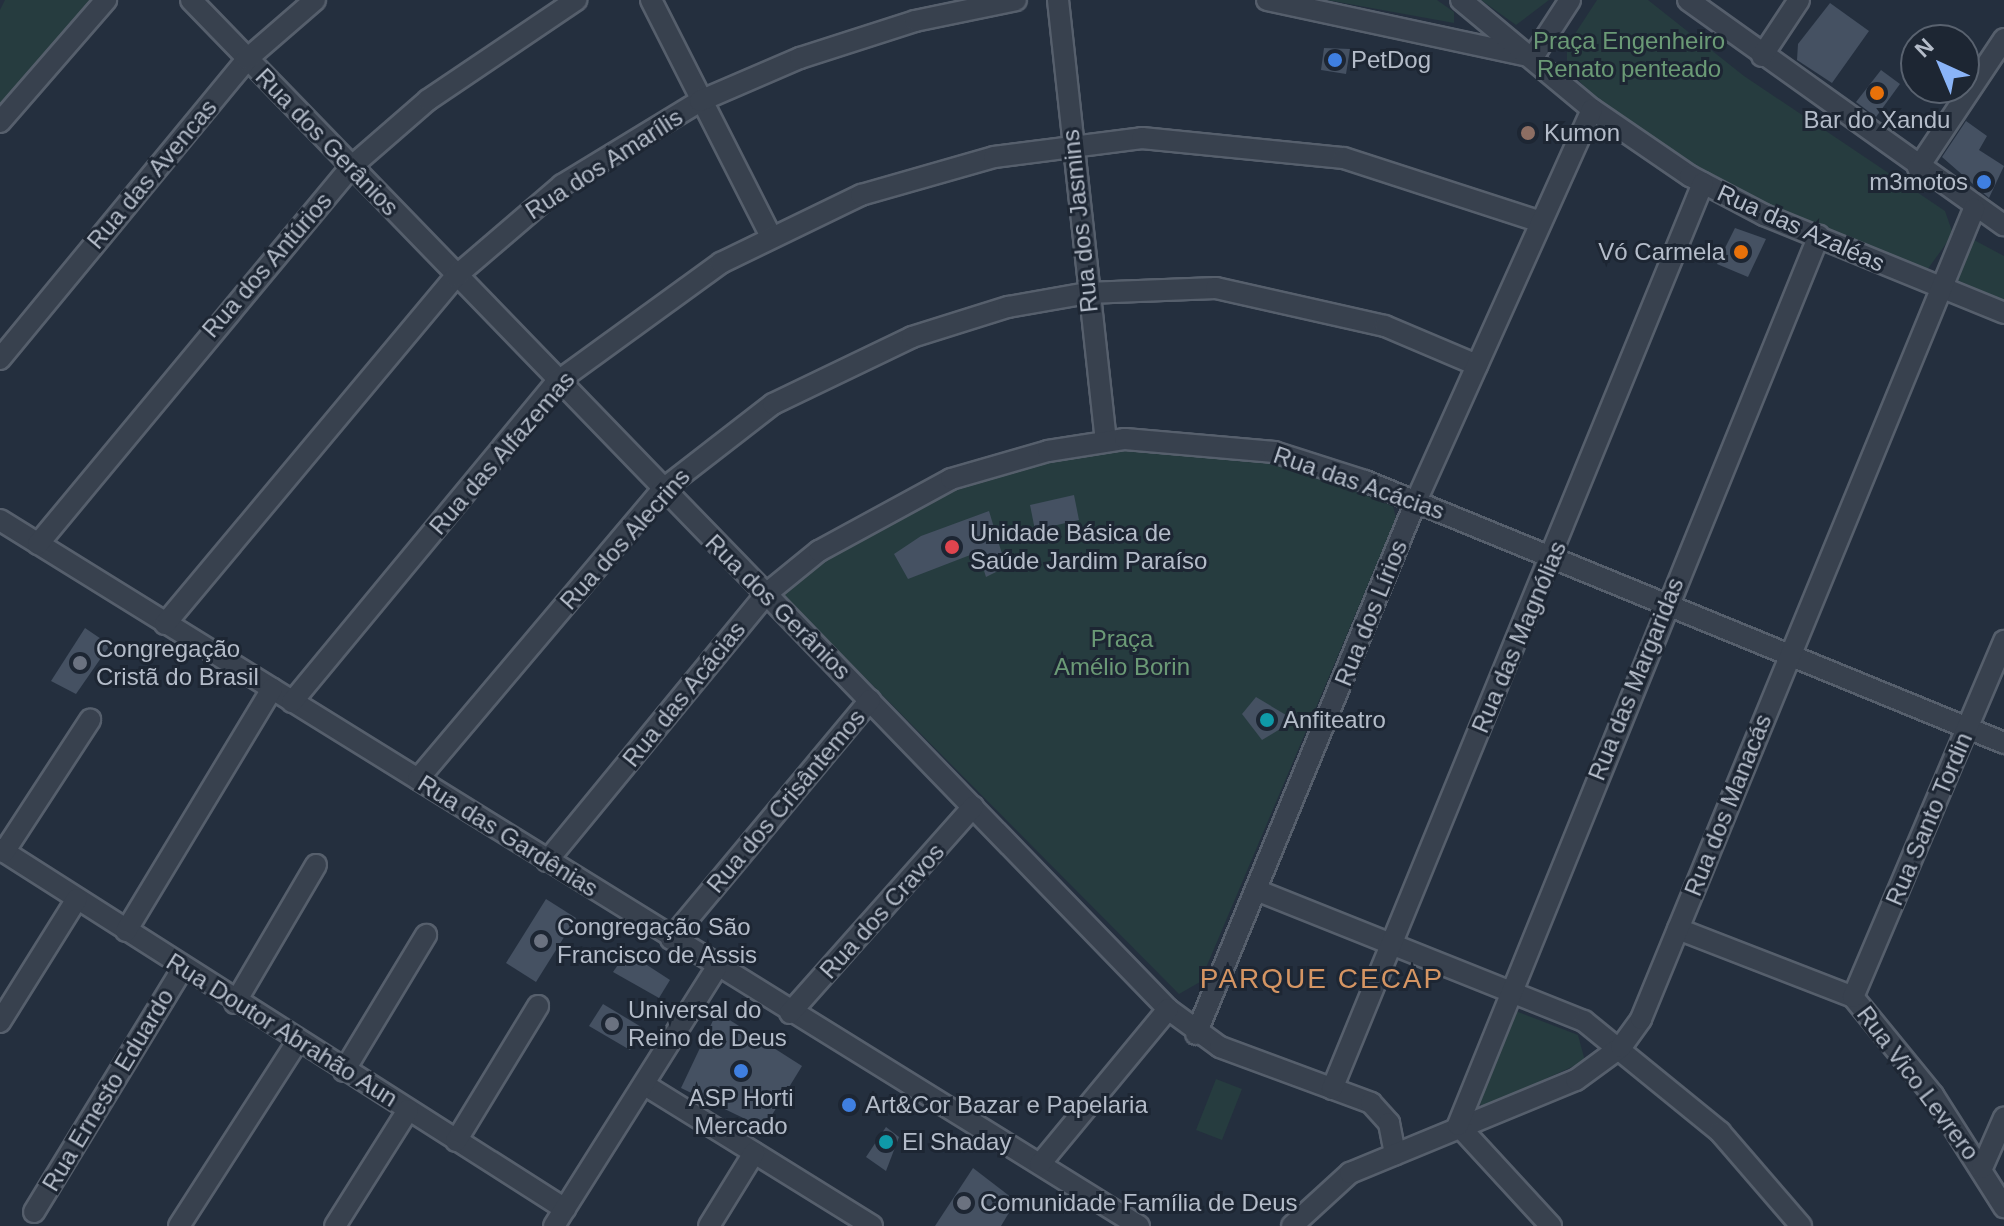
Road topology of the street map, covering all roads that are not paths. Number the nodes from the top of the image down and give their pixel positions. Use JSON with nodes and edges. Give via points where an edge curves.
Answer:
{"nodes":[{"id":1,"x":106,"y":0,"type":"edge"},
{"id":2,"x":191,"y":0,"type":"edge"},
{"id":3,"x":315,"y":0,"type":"edge"},
{"id":4,"x":576,"y":0,"type":"edge"},
{"id":5,"x":651,"y":0,"type":"edge"},
{"id":6,"x":1016,"y":0,"type":"edge"},
{"id":7,"x":1058,"y":0,"type":"edge"},
{"id":8,"x":1271,"y":0,"type":"edge"},
{"id":9,"x":1461,"y":0,"type":"edge"},
{"id":10,"x":1570,"y":0,"type":"edge"},
{"id":11,"x":1688,"y":0,"type":"edge"},
{"id":12,"x":1799,"y":0,"type":"edge"},
{"id":13,"x":2004,"y":39,"type":"edge"},
{"id":14,"x":1762,"y":56,"type":"junction"},
{"id":15,"x":1533,"y":57,"type":"junction"},
{"id":16,"x":247,"y":59,"type":"junction"},
{"id":17,"x":700,"y":101,"type":"junction"},
{"id":18,"x":1592,"y":109,"type":"junction"},
{"id":19,"x":0,"y":122,"type":"edge"},
{"id":20,"x":1071,"y":144,"type":"junction"},
{"id":21,"x":351,"y":167,"type":"junction"},
{"id":22,"x":1918,"y":168,"type":"junction"},
{"id":23,"x":1703,"y":183,"type":"junction"},
{"id":24,"x":1974,"y":209,"type":"junction"},
{"id":25,"x":1538,"y":221,"type":"junction"},
{"id":26,"x":2004,"y":225,"type":"edge"},
{"id":27,"x":770,"y":235,"type":"junction"},
{"id":28,"x":1819,"y":235,"type":"junction"},
{"id":29,"x":456,"y":276,"type":"junction"},
{"id":30,"x":1938,"y":289,"type":"junction"},
{"id":31,"x":1087,"y":293,"type":"junction"},
{"id":32,"x":2004,"y":313,"type":"edge"},
{"id":33,"x":0,"y":359,"type":"edge"},
{"id":34,"x":1477,"y":365,"type":"junction"},
{"id":35,"x":557,"y":382,"type":"junction"},
{"id":36,"x":1106,"y":441,"type":"junction"},
{"id":37,"x":662,"y":490,"type":"junction"},
{"id":38,"x":1417,"y":499,"type":"junction"},
{"id":39,"x":0,"y":520,"type":"edge"},
{"id":40,"x":38,"y":544,"type":"junction"},
{"id":41,"x":1552,"y":559,"type":"junction"},
{"id":42,"x":766,"y":594,"type":"junction"},
{"id":43,"x":1666,"y":605,"type":"junction"},
{"id":44,"x":165,"y":624,"type":"junction"},
{"id":45,"x":2004,"y":641,"type":"edge"},
{"id":46,"x":1788,"y":656,"type":"junction"},
{"id":47,"x":272,"y":689,"type":"junction"},
{"id":48,"x":870,"y":700,"type":"junction"},
{"id":49,"x":292,"y":702,"type":"junction"},
{"id":50,"x":90,"y":720,"type":"dead end"},
{"id":51,"x":1968,"y":728,"type":"junction"},
{"id":52,"x":2004,"y":743,"type":"edge"},
{"id":53,"x":418,"y":779,"type":"junction"},
{"id":54,"x":973,"y":807,"type":"junction"},
{"id":55,"x":2,"y":850,"type":"edge"},
{"id":56,"x":547,"y":861,"type":"junction"},
{"id":57,"x":316,"y":865,"type":"dead end"},
{"id":58,"x":1256,"y":890,"type":"junction"},
{"id":59,"x":77,"y":899,"type":"junction"},
{"id":60,"x":1678,"y":929,"type":"junction"},
{"id":61,"x":126,"y":931,"type":"junction"},
{"id":62,"x":426,"y":935,"type":"dead end"},
{"id":63,"x":671,"y":939,"type":"junction"},
{"id":64,"x":1393,"y":941,"type":"junction"},
{"id":65,"x":183,"y":968,"type":"junction"},
{"id":66,"x":716,"y":969,"type":"junction"},
{"id":67,"x":1510,"y":989,"type":"junction"},
{"id":68,"x":1853,"y":997,"type":"junction"},
{"id":69,"x":235,"y":1003,"type":"junction"},
{"id":70,"x":538,"y":1006,"type":"dead end"},
{"id":71,"x":1168,"y":1009,"type":"junction"},
{"id":72,"x":790,"y":1013,"type":"junction"},
{"id":73,"x":0,"y":1022,"type":"edge"},
{"id":74,"x":1196,"y":1034,"type":"junction"},
{"id":75,"x":297,"y":1042,"type":"junction"},
{"id":76,"x":1621,"y":1047,"type":"junction"},
{"id":77,"x":344,"y":1071,"type":"junction"},
{"id":78,"x":645,"y":1085,"type":"junction"},
{"id":79,"x":1332,"y":1089,"type":"junction"},
{"id":80,"x":408,"y":1110,"type":"junction"},
{"id":81,"x":2004,"y":1118,"type":"edge"},
{"id":82,"x":1458,"y":1125,"type":"junction"},
{"id":83,"x":456,"y":1141,"type":"junction"},
{"id":84,"x":754,"y":1153,"type":"junction"},
{"id":85,"x":1395,"y":1154,"type":"junction"},
{"id":86,"x":1040,"y":1164,"type":"junction"},
{"id":87,"x":1982,"y":1168,"type":"junction"},
{"id":88,"x":2004,"y":1207,"type":"edge"},
{"id":89,"x":34,"y":1212,"type":"dead end"},
{"id":90,"x":560,"y":1217,"type":"edge"},
{"id":91,"x":868,"y":1225,"type":"edge"},
{"id":92,"x":179,"y":1226,"type":"edge"},
{"id":93,"x":335,"y":1226,"type":"edge"},
{"id":94,"x":709,"y":1226,"type":"edge"},
{"id":95,"x":1139,"y":1226,"type":"edge"},
{"id":96,"x":1292,"y":1226,"type":"edge"},
{"id":97,"x":1551,"y":1226,"type":"edge"},
{"id":98,"x":1801,"y":1226,"type":"edge"}],
"edges":[{"from":1,"to":19,"type":"street"},
{"from":2,"to":16,"type":"street","name":"Rua dos Gerânios"},
{"from":3,"to":16,"type":"street","name":"Rua das Avencas"},
{"from":4,"to":21,"type":"street","name":"Rua dos Antúrios","via":[[439,91]]},
{"from":5,"to":17,"type":"street"},
{"from":6,"to":17,"type":"street","name":"Rua dos Amarílis","via":[[859,37]]},
{"from":7,"to":20,"type":"street","name":"Rua dos Jasmins"},
{"from":8,"to":15,"type":"street"},
{"from":9,"to":15,"type":"street","name":"Rua das Azaléas"},
{"from":10,"to":15,"type":"street"},
{"from":11,"to":14,"type":"street"},
{"from":12,"to":14,"type":"street"},
{"from":13,"to":22,"type":"street"},
{"from":14,"to":22,"type":"street"},
{"from":15,"to":18,"type":"street","name":"Rua das Azaléas"},
{"from":16,"to":21,"type":"street","name":"Rua dos Gerânios"},
{"from":16,"to":33,"type":"street","name":"Rua das Avencas"},
{"from":17,"to":27,"type":"street"},
{"from":17,"to":29,"type":"street","name":"Rua dos Amarílis","via":[[562,185]]},
{"from":18,"to":23,"type":"street","name":"Rua das Azaléas"},
{"from":18,"to":25,"type":"street","name":"Rua dos Lírios"},
{"from":20,"to":25,"type":"street","name":"Rua das Alfazemas","via":[[1142,138],[1344,158]]},
{"from":20,"to":27,"type":"street","name":"Rua das Alfazemas","via":[[924,175]]},
{"from":20,"to":31,"type":"street","name":"Rua dos Jasmins"},
{"from":21,"to":29,"type":"street","name":"Rua dos Gerânios"},
{"from":21,"to":40,"type":"street","name":"Rua dos Antúrios"},
{"from":22,"to":24,"type":"street"},
{"from":23,"to":28,"type":"street","name":"Rua das Azaléas"},
{"from":23,"to":41,"type":"street","name":"Rua das Magnólias"},
{"from":24,"to":26,"type":"street"},
{"from":24,"to":30,"type":"street","name":"Rua dos Manacás"},
{"from":25,"to":34,"type":"street","name":"Rua dos Lírios"},
{"from":27,"to":35,"type":"street","name":"Rua das Alfazemas","via":[[663,300]]},
{"from":28,"to":30,"type":"street","name":"Rua das Azaléas"},
{"from":28,"to":43,"type":"street","name":"Rua das Margaridas"},
{"from":29,"to":35,"type":"street","name":"Rua dos Gerânios"},
{"from":29,"to":44,"type":"street","name":"Rua dos Amarílis"},
{"from":30,"to":32,"type":"street","name":"Rua das Azaléas"},
{"from":30,"to":46,"type":"street","name":"Rua dos Manacás"},
{"from":31,"to":34,"type":"street","name":"Rua dos Alecrins","via":[[1216,288],[1297,301],[1385,326]]},
{"from":31,"to":36,"type":"street","name":"Rua dos Jasmins"},
{"from":31,"to":37,"type":"street","name":"Rua dos Alecrins","via":[[1008,307],[832,371],[722,439]]},
{"from":34,"to":38,"type":"street","name":"Rua dos Lírios"},
{"from":35,"to":37,"type":"street","name":"Rua dos Gerânios"},
{"from":35,"to":49,"type":"street","name":"Rua das Alfazemas"},
{"from":36,"to":38,"type":"street","name":"Rua das Acácias","via":[[1203,441],[1274,452]]},
{"from":36,"to":42,"type":"street","name":"Rua das Acácias","via":[[951,479],[892,506]]},
{"from":37,"to":42,"type":"street","name":"Rua dos Gerânios"},
{"from":37,"to":53,"type":"street","name":"Rua dos Alecrins"},
{"from":38,"to":41,"type":"street","name":"Rua das Acácias"},
{"from":38,"to":58,"type":"street","name":"Rua dos Lírios"},
{"from":39,"to":40,"type":"street","name":"Rua das Gardênias"},
{"from":40,"to":44,"type":"street","name":"Rua das Gardênias"},
{"from":41,"to":43,"type":"street","name":"Rua das Acácias"},
{"from":41,"to":64,"type":"street","name":"Rua das Magnólias"},
{"from":42,"to":48,"type":"street","name":"Rua dos Gerânios"},
{"from":42,"to":56,"type":"street","name":"Rua das Acácias"},
{"from":43,"to":46,"type":"street","name":"Rua das Acácias"},
{"from":43,"to":67,"type":"street","name":"Rua das Margaridas"},
{"from":44,"to":47,"type":"street","name":"Rua das Gardênias"},
{"from":45,"to":51,"type":"street","name":"Rua Santo Tordin"},
{"from":46,"to":51,"type":"street","name":"Rua das Acácias"},
{"from":46,"to":60,"type":"street","name":"Rua dos Manacás"},
{"from":47,"to":49,"type":"street","name":"Rua das Gardênias"},
{"from":47,"to":61,"type":"street"},
{"from":48,"to":54,"type":"street","name":"Rua dos Gerânios"},
{"from":48,"to":63,"type":"street","name":"Rua dos Crisântemos"},
{"from":49,"to":53,"type":"street","name":"Rua das Gardênias"},
{"from":50,"to":55,"type":"street"},
{"from":51,"to":52,"type":"street","name":"Rua das Acácias"},
{"from":51,"to":68,"type":"street","name":"Rua Santo Tordin"},
{"from":53,"to":56,"type":"street","name":"Rua das Gardênias"},
{"from":54,"to":71,"type":"street","name":"Rua dos Gerânios"},
{"from":54,"to":72,"type":"street","name":"Rua dos Cravos"},
{"from":55,"to":59,"type":"street","name":"Rua Doutor Abrahão Aun"},
{"from":56,"to":63,"type":"street","name":"Rua das Gardênias"},
{"from":57,"to":69,"type":"street"},
{"from":58,"to":64,"type":"street"},
{"from":58,"to":74,"type":"street","name":"Rua dos Lírios"},
{"from":59,"to":61,"type":"street","name":"Rua Doutor Abrahão Aun"},
{"from":59,"to":73,"type":"street"},
{"from":60,"to":68,"type":"street","name":"Rua Vico Levrero"},
{"from":60,"to":76,"type":"street","name":"Rua dos Manacás","via":[[1641,1019]]},
{"from":61,"to":65,"type":"street","name":"Rua Doutor Abrahão Aun"},
{"from":62,"to":77,"type":"street"},
{"from":63,"to":66,"type":"street","name":"Rua das Gardênias"},
{"from":64,"to":67,"type":"street"},
{"from":64,"to":79,"type":"street","name":"Rua das Magnólias"},
{"from":65,"to":69,"type":"street","name":"Rua Doutor Abrahão Aun"},
{"from":65,"to":89,"type":"street","name":"Rua Ernesto Eduardo"},
{"from":66,"to":72,"type":"street","name":"Rua das Gardênias"},
{"from":66,"to":78,"type":"street"},
{"from":67,"to":76,"type":"street","via":[[1584,1021]]},
{"from":67,"to":82,"type":"street","name":"Rua das Margaridas"},
{"from":68,"to":87,"type":"street","name":"Rua Vico Levrero"},
{"from":69,"to":75,"type":"street","name":"Rua Doutor Abrahão Aun"},
{"from":70,"to":83,"type":"street"},
{"from":71,"to":74,"type":"street","name":"Rua dos Gerânios"},
{"from":71,"to":86,"type":"street"},
{"from":72,"to":86,"type":"street","name":"Rua das Gardênias"},
{"from":74,"to":79,"type":"street","name":"Rua dos Gerânios"},
{"from":75,"to":77,"type":"street","name":"Rua Doutor Abrahão Aun"},
{"from":75,"to":92,"type":"street"},
{"from":76,"to":82,"type":"street","name":"Rua dos Manacás","via":[[1576,1080]]},
{"from":76,"to":98,"type":"street","via":[[1720,1132]]},
{"from":77,"to":80,"type":"street","name":"Rua Doutor Abrahão Aun"},
{"from":78,"to":84,"type":"street"},
{"from":78,"to":90,"type":"street"},
{"from":79,"to":85,"type":"street","name":"Rua dos Gerânios","via":[[1383,1112]]},
{"from":80,"to":83,"type":"street","name":"Rua Doutor Abrahão Aun"},
{"from":80,"to":93,"type":"street"},
{"from":81,"to":87,"type":"street"},
{"from":82,"to":85,"type":"street","name":"Rua dos Manacás"},
{"from":82,"to":97,"type":"street"},
{"from":83,"to":90,"type":"street","name":"Rua Doutor Abrahão Aun"},
{"from":84,"to":91,"type":"street"},
{"from":84,"to":94,"type":"street"},
{"from":85,"to":96,"type":"street","name":"Rua dos Manacás","via":[[1326,1188]]},
{"from":86,"to":95,"type":"street","name":"Rua das Gardênias"},
{"from":87,"to":88,"type":"street","name":"Rua Vico Levrero"}]}
